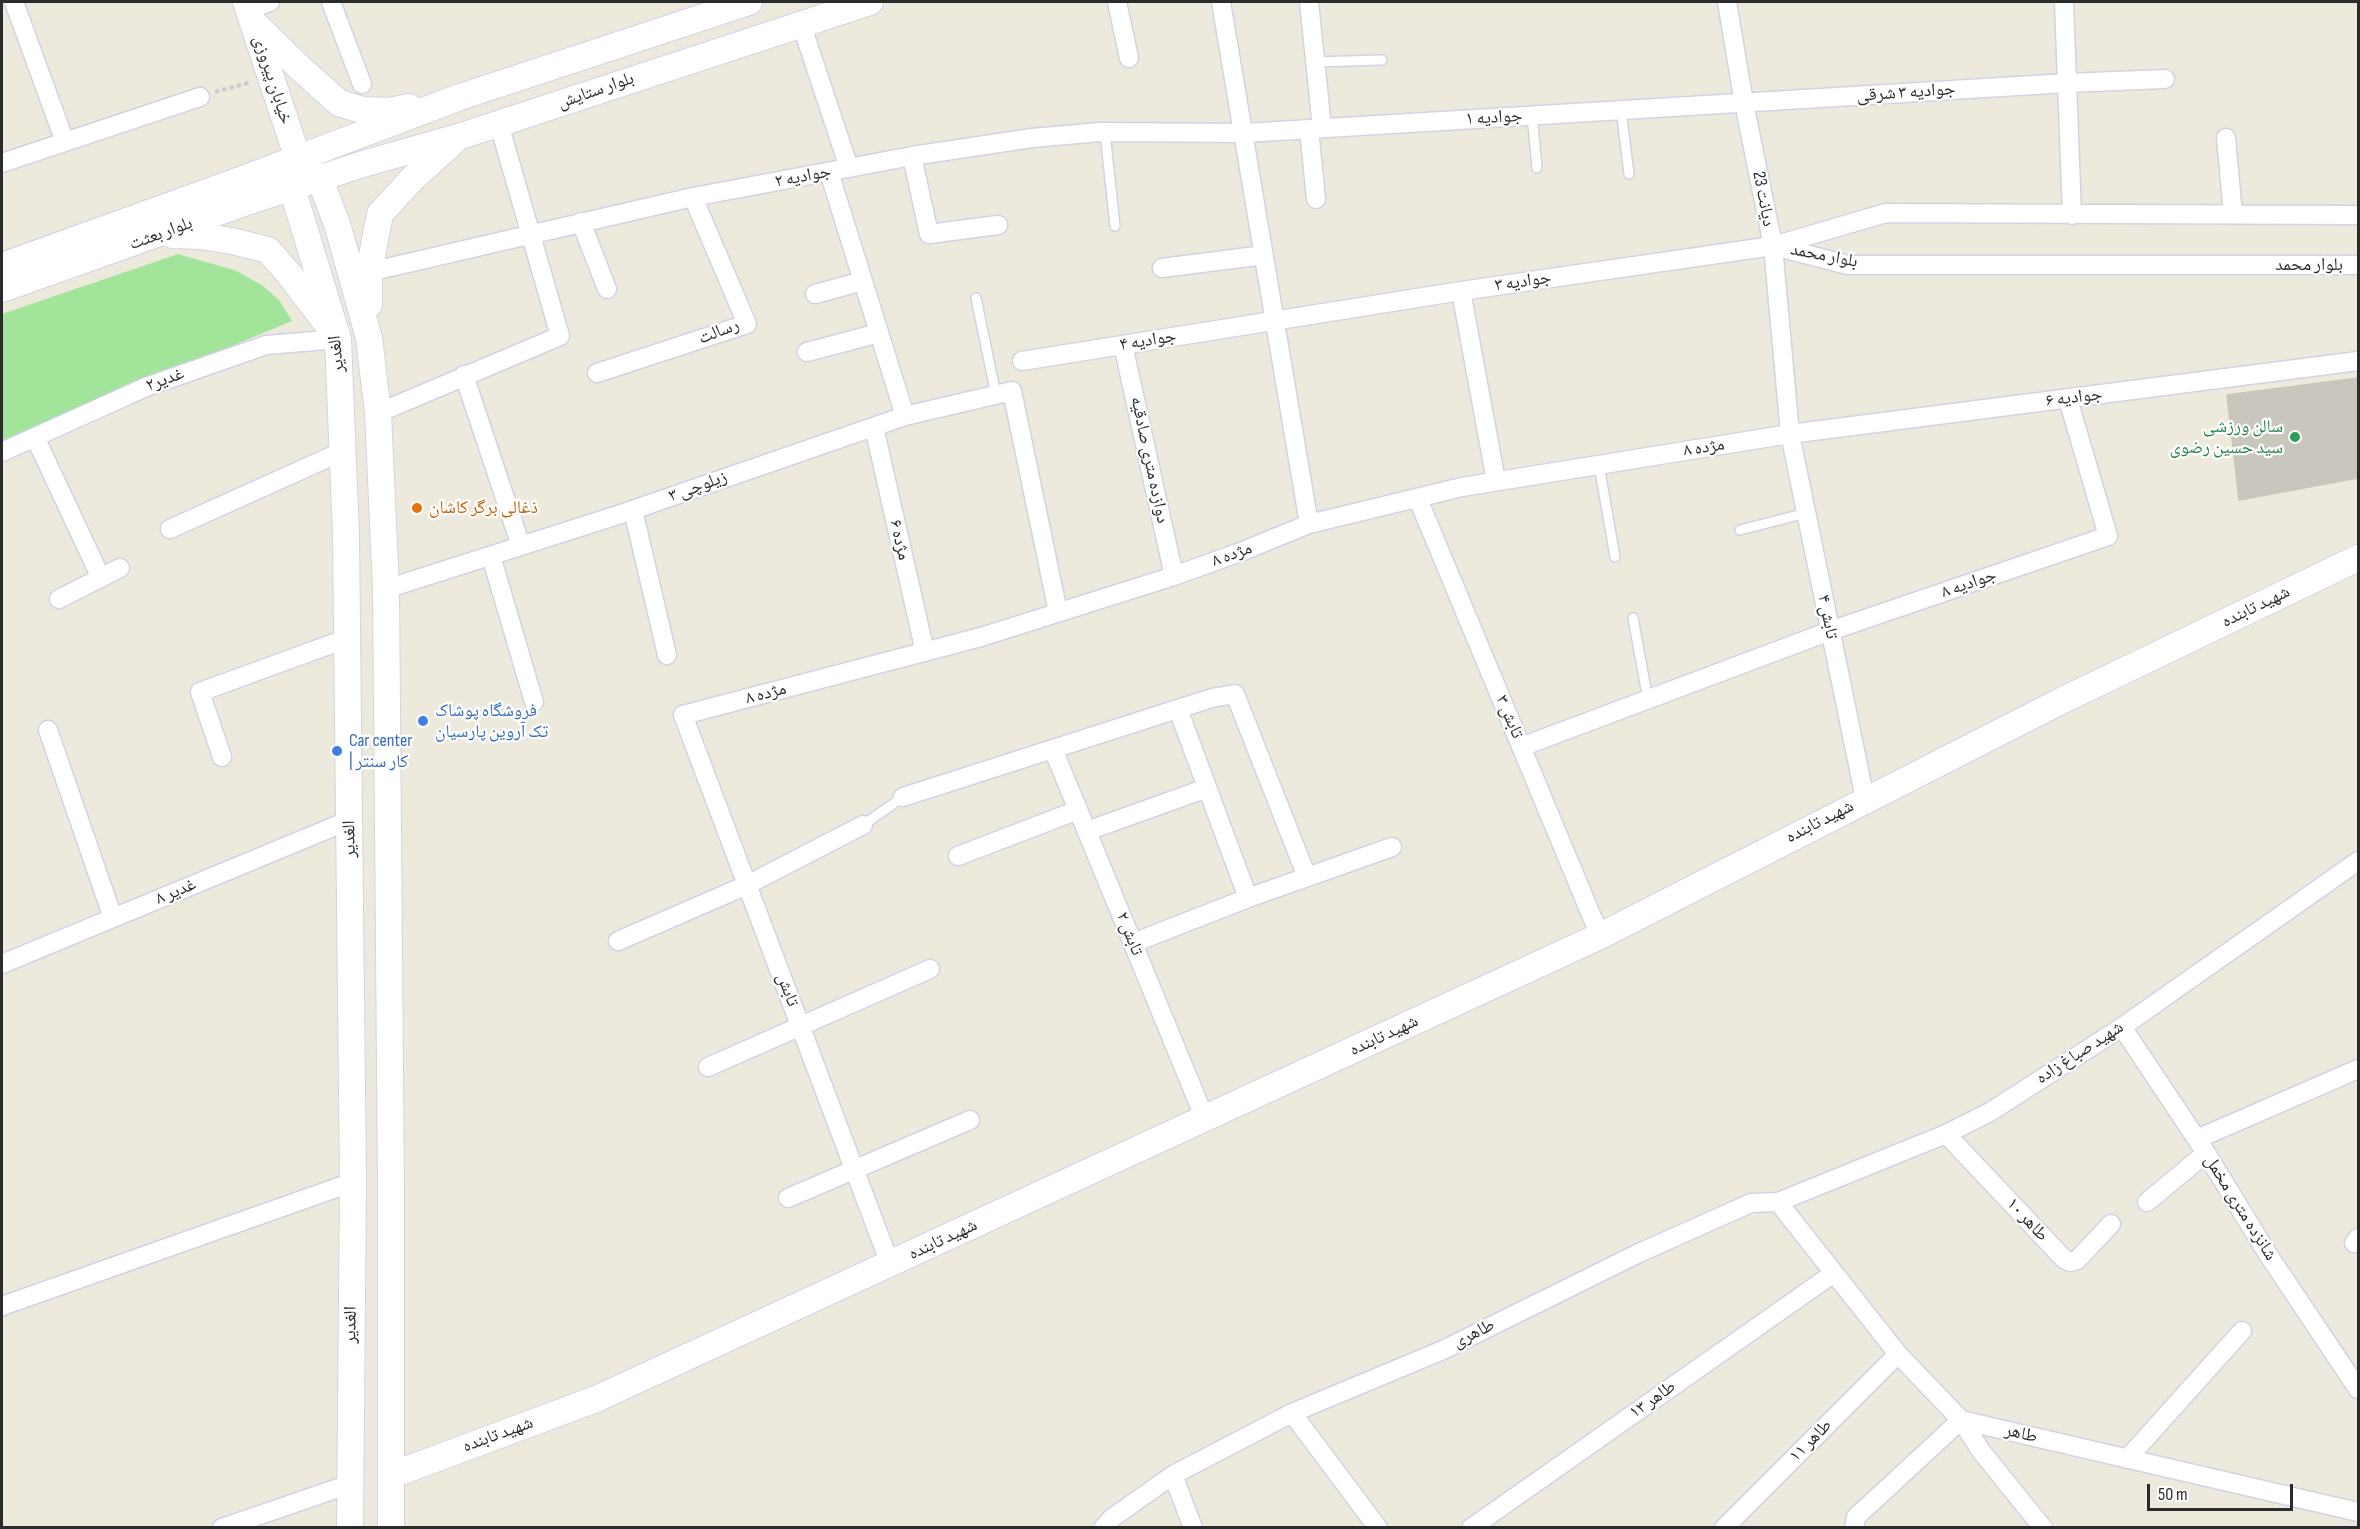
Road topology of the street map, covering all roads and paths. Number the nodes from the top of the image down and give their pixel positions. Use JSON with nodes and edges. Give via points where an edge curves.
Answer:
{"nodes":[{"id":1,"x":14,"y":2,"type":"edge"},
{"id":2,"x":331,"y":2,"type":"edge"},
{"id":3,"x":749,"y":2,"type":"edge"},
{"id":4,"x":870,"y":2,"type":"edge"},
{"id":5,"x":1117,"y":2,"type":"edge"},
{"id":6,"x":1221,"y":2,"type":"edge"},
{"id":7,"x":1309,"y":2,"type":"edge"},
{"id":8,"x":1727,"y":2,"type":"edge"},
{"id":9,"x":2064,"y":2,"type":"edge"},
{"id":10,"x":255,"y":9,"type":"edge"},
{"id":11,"x":694,"y":11,"type":"edge"},
{"id":12,"x":801,"y":23,"type":"junction"},
{"id":13,"x":611,"y":48,"type":"junction"},
{"id":14,"x":1129,"y":58,"type":"dead end"},
{"id":15,"x":1382,"y":60,"type":"dead end"},
{"id":16,"x":1314,"y":62,"type":"junction"},
{"id":17,"x":270,"y":76,"type":"junction"},
{"id":18,"x":2165,"y":79,"type":"dead end"},
{"id":19,"x":624,"y":82,"type":"junction"},
{"id":20,"x":2067,"y":83,"type":"junction"},
{"id":21,"x":362,"y":84,"type":"dead end"},
{"id":22,"x":200,"y":97,"type":"joint"},
{"id":23,"x":460,"y":97,"type":"junction"},
{"id":24,"x":1744,"y":103,"type":"junction"},
{"id":25,"x":1621,"y":110,"type":"junction"},
{"id":26,"x":1532,"y":116,"type":"junction"},
{"id":27,"x":498,"y":124,"type":"junction"},
{"id":28,"x":1316,"y":128,"type":"junction"},
{"id":29,"x":1105,"y":133,"type":"junction"},
{"id":30,"x":1245,"y":133,"type":"junction"},
{"id":31,"x":458,"y":137,"type":"junction"},
{"id":32,"x":2226,"y":138,"type":"dead end"},
{"id":33,"x":65,"y":142,"type":"junction"},
{"id":34,"x":912,"y":156,"type":"junction"},
{"id":35,"x":298,"y":159,"type":"junction"},
{"id":36,"x":2,"y":163,"type":"edge"},
{"id":37,"x":849,"y":168,"type":"junction"},
{"id":38,"x":1537,"y":168,"type":"dead end"},
{"id":39,"x":829,"y":172,"type":"junction"},
{"id":40,"x":1629,"y":174,"type":"dead end"},
{"id":41,"x":320,"y":179,"type":"junction"},
{"id":42,"x":292,"y":188,"type":"junction"},
{"id":43,"x":693,"y":197,"type":"junction"},
{"id":44,"x":1316,"y":199,"type":"dead end"},
{"id":45,"x":2233,"y":214,"type":"junction"},
{"id":46,"x":2072,"y":215,"type":"junction"},
{"id":47,"x":2358,"y":215,"type":"edge"},
{"id":48,"x":581,"y":222,"type":"junction"},
{"id":49,"x":998,"y":225,"type":"dead end"},
{"id":50,"x":1115,"y":226,"type":"dead end"},
{"id":51,"x":160,"y":234,"type":"junction"},
{"id":52,"x":531,"y":234,"type":"junction"},
{"id":53,"x":1773,"y":246,"type":"junction"},
{"id":54,"x":1263,"y":255,"type":"junction"},
{"id":55,"x":2358,"y":265,"type":"edge"},
{"id":56,"x":2,"y":266,"type":"edge"},
{"id":57,"x":1162,"y":268,"type":"dead end"},
{"id":58,"x":369,"y":272,"type":"junction"},
{"id":59,"x":863,"y":281,"type":"junction"},
{"id":60,"x":607,"y":289,"type":"dead end"},
{"id":61,"x":2,"y":290,"type":"edge"},
{"id":62,"x":1461,"y":291,"type":"junction"},
{"id":63,"x":815,"y":294,"type":"dead end"},
{"id":64,"x":976,"y":298,"type":"dead end"},
{"id":65,"x":1274,"y":321,"type":"junction"},
{"id":66,"x":879,"y":333,"type":"junction"},
{"id":67,"x":369,"y":338,"type":"junction"},
{"id":68,"x":338,"y":339,"type":"junction"},
{"id":69,"x":1123,"y":345,"type":"junction"},
{"id":70,"x":807,"y":352,"type":"dead end"},
{"id":71,"x":1022,"y":361,"type":"dead end"},
{"id":72,"x":2358,"y":361,"type":"edge"},
{"id":73,"x":597,"y":373,"type":"dead end"},
{"id":74,"x":464,"y":375,"type":"junction"},
{"id":75,"x":1004,"y":393,"type":"junction"},
{"id":76,"x":2068,"y":399,"type":"junction"},
{"id":77,"x":378,"y":413,"type":"junction"},
{"id":78,"x":905,"y":416,"type":"junction"},
{"id":79,"x":874,"y":427,"type":"junction"},
{"id":80,"x":1790,"y":434,"type":"junction"},
{"id":81,"x":34,"y":438,"type":"junction"},
{"id":82,"x":343,"y":451,"type":"junction"},
{"id":83,"x":2,"y":453,"type":"edge"},
{"id":84,"x":1599,"y":465,"type":"junction"},
{"id":85,"x":1496,"y":481,"type":"junction"},
{"id":86,"x":1418,"y":499,"type":"junction"},
{"id":87,"x":633,"y":510,"type":"junction"},
{"id":88,"x":1806,"y":513,"type":"junction"},
{"id":89,"x":1309,"y":524,"type":"junction"},
{"id":90,"x":170,"y":529,"type":"dead end"},
{"id":91,"x":1740,"y":530,"type":"dead end"},
{"id":92,"x":385,"y":533,"type":"junction"},
{"id":93,"x":346,"y":535,"type":"junction"},
{"id":94,"x":522,"y":546,"type":"junction"},
{"id":95,"x":491,"y":556,"type":"junction"},
{"id":96,"x":1615,"y":557,"type":"dead end"},
{"id":97,"x":2358,"y":558,"type":"edge"},
{"id":98,"x":120,"y":568,"type":"dead end"},
{"id":99,"x":1174,"y":576,"type":"junction"},
{"id":100,"x":100,"y":578,"type":"junction"},
{"id":101,"x":386,"y":589,"type":"junction"},
{"id":102,"x":59,"y":599,"type":"dead end"},
{"id":103,"x":1058,"y":612,"type":"junction"},
{"id":104,"x":1633,"y":618,"type":"dead end"},
{"id":105,"x":1830,"y":631,"type":"junction"},
{"id":106,"x":348,"y":639,"type":"junction"},
{"id":107,"x":925,"y":652,"type":"junction"},
{"id":108,"x":668,"y":655,"type":"dead end"},
{"id":109,"x":1648,"y":699,"type":"junction"},
{"id":110,"x":534,"y":702,"type":"dead end"},
{"id":111,"x":1178,"y":709,"type":"junction"},
{"id":112,"x":683,"y":716,"type":"joint"},
{"id":113,"x":48,"y":730,"type":"dead end"},
{"id":114,"x":1521,"y":747,"type":"junction"},
{"id":115,"x":1053,"y":749,"type":"junction"},
{"id":116,"x":222,"y":757,"type":"dead end"},
{"id":117,"x":1207,"y":788,"type":"junction"},
{"id":118,"x":903,"y":797,"type":"joint"},
{"id":119,"x":1865,"y":799,"type":"junction"},
{"id":120,"x":1078,"y":810,"type":"junction"},
{"id":121,"x":350,"y":820,"type":"junction"},
{"id":122,"x":863,"y":825,"type":"joint"},
{"id":123,"x":1087,"y":831,"type":"junction"},
{"id":124,"x":1392,"y":847,"type":"dead end"},
{"id":125,"x":958,"y":856,"type":"dead end"},
{"id":126,"x":2357,"y":865,"type":"edge"},
{"id":127,"x":1307,"y":877,"type":"junction"},
{"id":128,"x":747,"y":885,"type":"junction"},
{"id":129,"x":1248,"y":898,"type":"junction"},
{"id":130,"x":113,"y":918,"type":"junction"},
{"id":131,"x":1600,"y":936,"type":"junction"},
{"id":132,"x":618,"y":941,"type":"dead end"},
{"id":133,"x":1133,"y":943,"type":"junction"},
{"id":134,"x":2,"y":964,"type":"edge"},
{"id":135,"x":930,"y":969,"type":"dead end"},
{"id":136,"x":801,"y":1027,"type":"junction"},
{"id":137,"x":2122,"y":1027,"type":"junction"},
{"id":138,"x":708,"y":1067,"type":"dead end"},
{"id":139,"x":2358,"y":1069,"type":"edge"},
{"id":140,"x":1205,"y":1119,"type":"junction"},
{"id":141,"x":970,"y":1120,"type":"dead end"},
{"id":142,"x":1946,"y":1134,"type":"junction"},
{"id":143,"x":2202,"y":1146,"type":"junction"},
{"id":144,"x":854,"y":1169,"type":"junction"},
{"id":145,"x":353,"y":1182,"type":"junction"},
{"id":146,"x":788,"y":1198,"type":"dead end"},
{"id":147,"x":1778,"y":1202,"type":"junction"},
{"id":148,"x":2147,"y":1202,"type":"dead end"},
{"id":149,"x":2111,"y":1224,"type":"dead end"},
{"id":150,"x":890,"y":1264,"type":"junction"},
{"id":151,"x":1834,"y":1273,"type":"junction"},
{"id":152,"x":2,"y":1306,"type":"edge"},
{"id":153,"x":2242,"y":1331,"type":"dead end"},
{"id":154,"x":1898,"y":1354,"type":"junction"},
{"id":155,"x":2358,"y":1389,"type":"edge"},
{"id":156,"x":1292,"y":1413,"type":"junction"},
{"id":157,"x":1961,"y":1420,"type":"junction"},
{"id":158,"x":2127,"y":1459,"type":"junction"},
{"id":159,"x":392,"y":1475,"type":"junction"},
{"id":160,"x":1173,"y":1475,"type":"junction"},
{"id":161,"x":350,"y":1484,"type":"junction"},
{"id":162,"x":2358,"y":1512,"type":"edge"},
{"id":163,"x":222,"y":1527,"type":"edge"},
{"id":164,"x":350,"y":1527,"type":"edge"},
{"id":165,"x":391,"y":1527,"type":"edge"},
{"id":166,"x":1103,"y":1527,"type":"edge"},
{"id":167,"x":1193,"y":1527,"type":"edge"},
{"id":168,"x":1378,"y":1527,"type":"edge"},
{"id":169,"x":1471,"y":1527,"type":"edge"},
{"id":170,"x":1724,"y":1527,"type":"edge"},
{"id":171,"x":1854,"y":1527,"type":"edge"},
{"id":172,"x":2043,"y":1527,"type":"edge"}],
"edges":[{"from":1,"to":33,"type":"street"},
{"from":2,"to":21,"type":"street"},
{"from":3,"to":11,"type":"main road","name":"بلوار ستایش"},
{"from":4,"to":12,"type":"main road","name":"بلوار ستایش"},
{"from":5,"to":14,"type":"street"},
{"from":6,"to":30,"type":"street"},
{"from":7,"to":16,"type":"street"},
{"from":8,"to":24,"type":"street","name":"دیانت 23"},
{"from":9,"to":20,"type":"street"},
{"from":10,"to":17,"type":"main road","name":"خیابان پیروزی"},
{"from":10,"to":23,"type":"main road","via":[[300,68],[339,103],[362,110],[390,111]]},
{"from":11,"to":13,"type":"main road","name":"بلوار ستایش"},
{"from":12,"to":19,"type":"main road","name":"بلوار ستایش"},
{"from":12,"to":37,"type":"street"},
{"from":13,"to":19,"type":"main road"},
{"from":13,"to":23,"type":"main road","name":"بلوار ستایش"},
{"from":15,"to":16,"type":"lane"},
{"from":16,"to":28,"type":"street"},
{"from":17,"to":22,"type":"path"},
{"from":17,"to":35,"type":"main road","name":"خیابان پیروزی"},
{"from":18,"to":20,"type":"street","name":"جوادیه ۳ شرقی"},
{"from":19,"to":27,"type":"main road","name":"بلوار ستایش"},
{"from":20,"to":24,"type":"street","name":"جوادیه ۳ شرقی"},
{"from":20,"to":46,"type":"street"},
{"from":22,"to":33,"type":"street"},
{"from":23,"to":35,"type":"main road","name":"بلوار ستایش"},
{"from":24,"to":25,"type":"street","name":"جوادیه ۱"},
{"from":24,"to":53,"type":"street","name":"دیانت 23"},
{"from":25,"to":26,"type":"street","name":"جوادیه ۱"},
{"from":25,"to":40,"type":"lane"},
{"from":26,"to":28,"type":"street","name":"جوادیه ۱"},
{"from":26,"to":38,"type":"lane"},
{"from":27,"to":31,"type":"main road","name":"بلوار ستایش"},
{"from":27,"to":52,"type":"street"},
{"from":28,"to":30,"type":"street","name":"جوادیه ۱"},
{"from":28,"to":44,"type":"street"},
{"from":29,"to":30,"type":"street","name":"جوادیه ۲"},
{"from":29,"to":34,"type":"street","name":"جوادیه ۲","via":[[1032,138]]},
{"from":29,"to":50,"type":"lane"},
{"from":30,"to":54,"type":"street"},
{"from":31,"to":41,"type":"main road","name":"بلوار ستایش"},
{"from":31,"to":58,"type":"main road","via":[[380,214]]},
{"from":32,"to":45,"type":"street"},
{"from":33,"to":36,"type":"street"},
{"from":34,"to":37,"type":"street","name":"جوادیه ۲"},
{"from":34,"to":49,"type":"street","via":[[929,234]]},
{"from":35,"to":41,"type":"main road"},
{"from":35,"to":42,"type":"main road","name":"الغدیر"},
{"from":35,"to":56,"type":"main road","name":"بلوار بعثت"},
{"from":37,"to":39,"type":"street","name":"جوادیه ۲"},
{"from":39,"to":43,"type":"street","name":"جوادیه ۲"},
{"from":39,"to":59,"type":"street"},
{"from":41,"to":42,"type":"main road","name":"بلوار بعثت"},
{"from":41,"to":67,"type":"main road","name":"الغدیر"},
{"from":42,"to":51,"type":"main road","name":"بلوار بعثت"},
{"from":42,"to":68,"type":"main road","name":"الغدیر"},
{"from":43,"to":48,"type":"street","name":"جوادیه ۲"},
{"from":43,"to":73,"type":"street","name":"رسالت","via":[[747,324]]},
{"from":45,"to":46,"type":"street","name":"بلوار محمد"},
{"from":45,"to":47,"type":"street","name":"بلوار محمد"},
{"from":46,"to":53,"type":"street","name":"بلوار محمد","via":[[1886,213]]},
{"from":48,"to":52,"type":"street","name":"جوادیه ۲"},
{"from":48,"to":60,"type":"street"},
{"from":51,"to":61,"type":"main road","name":"بلوار بعثت"},
{"from":51,"to":68,"type":"main road","via":[[200,236],[268,250]]},
{"from":52,"to":58,"type":"street","name":"جوادیه ۲"},
{"from":52,"to":74,"type":"street","via":[[560,336]]},
{"from":53,"to":55,"type":"street","name":"بلوار محمد","via":[[1848,265]]},
{"from":53,"to":62,"type":"street","name":"جوادیه ۳"},
{"from":53,"to":80,"type":"street","name":"دیانت 23"},
{"from":54,"to":57,"type":"street"},
{"from":54,"to":65,"type":"street"},
{"from":58,"to":67,"type":"main road"},
{"from":59,"to":63,"type":"street"},
{"from":59,"to":66,"type":"street"},
{"from":62,"to":65,"type":"street","name":"جوادیه ۳"},
{"from":62,"to":85,"type":"street"},
{"from":64,"to":75,"type":"lane"},
{"from":65,"to":69,"type":"street","name":"جوادیه ۴"},
{"from":65,"to":89,"type":"street"},
{"from":66,"to":70,"type":"street"},
{"from":66,"to":78,"type":"street"},
{"from":67,"to":77,"type":"main road","name":"الغدیر"},
{"from":68,"to":81,"type":"street","name":"غدیر۲","via":[[266,345],[146,387]]},
{"from":68,"to":82,"type":"main road","name":"الغدیر"},
{"from":69,"to":71,"type":"street","name":"جوادیه ۴"},
{"from":69,"to":99,"type":"street","name":"دوازده متری صادقیه"},
{"from":72,"to":76,"type":"street","name":"جوادیه ۶"},
{"from":74,"to":77,"type":"street"},
{"from":74,"to":94,"type":"street"},
{"from":75,"to":78,"type":"street","name":"زیلوچی ۳"},
{"from":75,"to":103,"type":"street"},
{"from":76,"to":80,"type":"street","name":"جوادیه ۶"},
{"from":76,"to":105,"type":"street","name":"جوادیه ۸","via":[[2108,536]]},
{"from":77,"to":92,"type":"main road","name":"الغدیر"},
{"from":78,"to":79,"type":"street","name":"زیلوچی ۳"},
{"from":79,"to":87,"type":"street","name":"زیلوچی ۳"},
{"from":79,"to":107,"type":"street","name":"مژده ۶"},
{"from":80,"to":84,"type":"street","name":"مژده ۸"},
{"from":80,"to":88,"type":"street","name":"تابش ۴"},
{"from":81,"to":83,"type":"street","name":"غدیر۲"},
{"from":81,"to":100,"type":"street"},
{"from":82,"to":90,"type":"street"},
{"from":82,"to":93,"type":"main road","name":"الغدیر"},
{"from":84,"to":85,"type":"street","name":"مژده ۸"},
{"from":84,"to":96,"type":"lane"},
{"from":85,"to":86,"type":"street","name":"مژده ۸"},
{"from":86,"to":89,"type":"street","name":"مژده ۸"},
{"from":86,"to":114,"type":"street","name":"تابش ۳"},
{"from":87,"to":94,"type":"street","name":"زیلوچی ۳"},
{"from":87,"to":108,"type":"street"},
{"from":88,"to":91,"type":"lane"},
{"from":88,"to":105,"type":"street","name":"تابش ۴"},
{"from":89,"to":99,"type":"street","name":"مژده ۸"},
{"from":92,"to":93,"type":"main road"},
{"from":92,"to":101,"type":"main road","name":"الغدیر"},
{"from":93,"to":106,"type":"main road","name":"الغدیر"},
{"from":94,"to":95,"type":"street","name":"زیلوچی ۳"},
{"from":95,"to":101,"type":"street","name":"زیلوچی ۳"},
{"from":95,"to":110,"type":"street"},
{"from":97,"to":119,"type":"main road","name":"شهید تابنده"},
{"from":98,"to":100,"type":"street"},
{"from":99,"to":103,"type":"street","name":"مژده ۸"},
{"from":100,"to":102,"type":"street"},
{"from":101,"to":159,"type":"main road","name":"الغدیر"},
{"from":103,"to":107,"type":"street","name":"مژده ۸"},
{"from":104,"to":109,"type":"lane"},
{"from":105,"to":109,"type":"street","name":"جوادیه ۸"},
{"from":105,"to":119,"type":"street","name":"تابش ۴"},
{"from":106,"to":116,"type":"street","via":[[200,692]]},
{"from":106,"to":121,"type":"main road","name":"الغدیر"},
{"from":107,"to":112,"type":"street","name":"مژده ۸"},
{"from":109,"to":114,"type":"street","name":"جوادیه ۸"},
{"from":111,"to":115,"type":"street"},
{"from":111,"to":117,"type":"street"},
{"from":111,"to":127,"type":"street","via":[[1235,694]]},
{"from":112,"to":128,"type":"street","name":"تابش"},
{"from":113,"to":130,"type":"street"},
{"from":114,"to":131,"type":"street","name":"تابش ۳"},
{"from":115,"to":118,"type":"street"},
{"from":115,"to":120,"type":"street","name":"تابش ۲"},
{"from":117,"to":123,"type":"street"},
{"from":117,"to":129,"type":"street"},
{"from":118,"to":122,"type":"lane"},
{"from":119,"to":131,"type":"main road","name":"شهید تابنده"},
{"from":120,"to":123,"type":"street","name":"تابش ۲"},
{"from":120,"to":125,"type":"street"},
{"from":121,"to":130,"type":"street","name":"غدیر ۸"},
{"from":121,"to":145,"type":"main road","name":"الغدیر"},
{"from":122,"to":128,"type":"street"},
{"from":123,"to":133,"type":"street","name":"تابش ۲"},
{"from":124,"to":127,"type":"street"},
{"from":126,"to":137,"type":"street","name":"شهید صباغ زاده"},
{"from":127,"to":129,"type":"street"},
{"from":128,"to":132,"type":"street"},
{"from":128,"to":136,"type":"street","name":"تابش"},
{"from":129,"to":133,"type":"street"},
{"from":130,"to":134,"type":"street","name":"غدیر ۸"},
{"from":131,"to":140,"type":"main road","name":"شهید تابنده"},
{"from":133,"to":140,"type":"street","name":"تابش ۲"},
{"from":135,"to":136,"type":"street"},
{"from":136,"to":138,"type":"street"},
{"from":136,"to":144,"type":"street","name":"تابش"},
{"from":137,"to":142,"type":"street","name":"شهید صباغ زاده","via":[[1990,1112]]},
{"from":137,"to":143,"type":"street","name":"شانزده متری مخمل"},
{"from":139,"to":143,"type":"street"},
{"from":140,"to":150,"type":"main road","name":"شهید تابنده"},
{"from":141,"to":144,"type":"street"},
{"from":142,"to":147,"type":"street","name":"شهید صباغ زاده"},
{"from":142,"to":149,"type":"street","name":"طاهر ۱۰","via":[[2064,1259],[2076,1260]]},
{"from":143,"to":148,"type":"street"},
{"from":143,"to":155,"type":"street","name":"شانزده متری مخمل","via":[[2269,1256]]},
{"from":144,"to":146,"type":"street"},
{"from":144,"to":150,"type":"street","name":"تابش"},
{"from":145,"to":152,"type":"street"},
{"from":145,"to":161,"type":"main road","name":"الغدیر"},
{"from":147,"to":151,"type":"street"},
{"from":147,"to":156,"type":"street","name":"طاهری","via":[[1751,1203],[1639,1253],[1443,1350]]},
{"from":150,"to":159,"type":"main road","name":"شهید تابنده","via":[[596,1399]]},
{"from":151,"to":154,"type":"street"},
{"from":151,"to":169,"type":"street","name":"طاهر ۱۳"},
{"from":153,"to":158,"type":"street"},
{"from":154,"to":157,"type":"street"},
{"from":154,"to":170,"type":"street","name":"طاهر ۱۱"},
{"from":156,"to":160,"type":"street","name":"طاهری"},
{"from":156,"to":168,"type":"street"},
{"from":157,"to":158,"type":"street","name":"طاهر"},
{"from":157,"to":171,"type":"street","via":[[1856,1517]]},
{"from":157,"to":172,"type":"street"},
{"from":158,"to":162,"type":"street","name":"طاهر"},
{"from":159,"to":165,"type":"main road","name":"الغدیر"},
{"from":160,"to":166,"type":"street","name":"طاهری"},
{"from":160,"to":167,"type":"street"},
{"from":161,"to":163,"type":"street"},
{"from":161,"to":164,"type":"main road","name":"الغدیر"}]}
